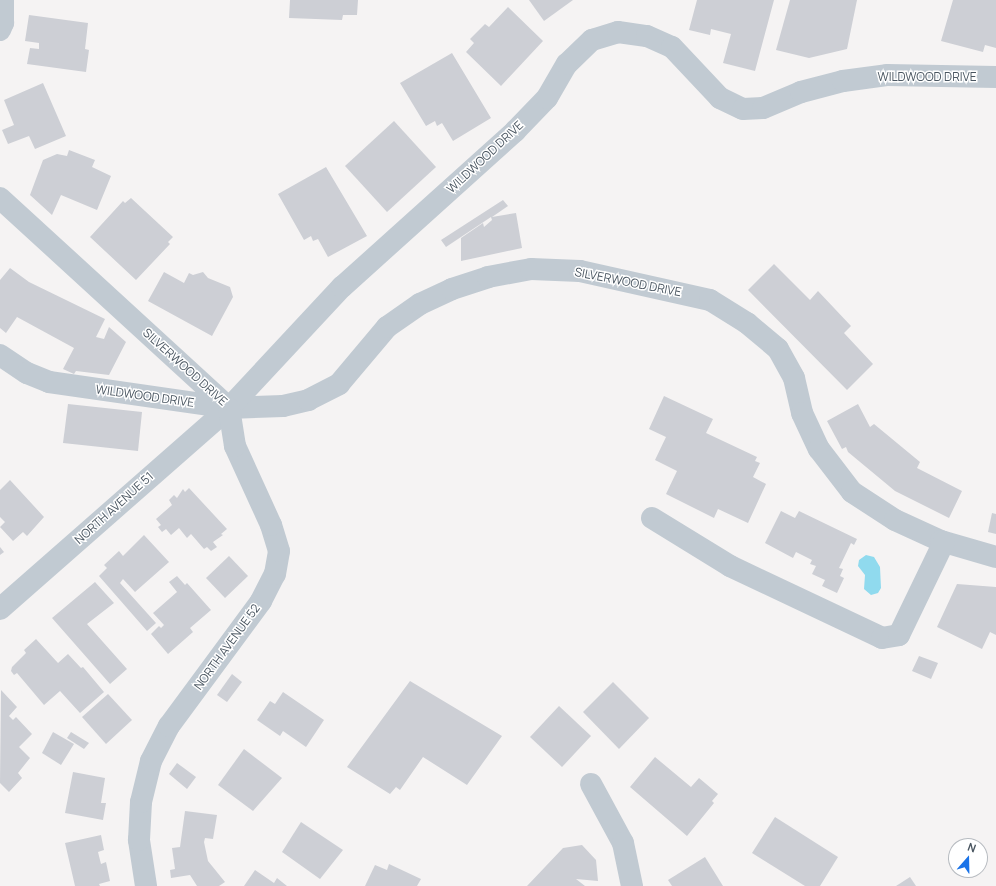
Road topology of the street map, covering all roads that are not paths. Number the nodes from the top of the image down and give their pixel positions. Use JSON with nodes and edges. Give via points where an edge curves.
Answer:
{"nodes":[{"id":1,"x":3,"y":0,"type":"edge"},
{"id":2,"x":0,"y":30,"type":"edge"},
{"id":3,"x":996,"y":77,"type":"edge"},
{"id":4,"x":0,"y":198,"type":"edge"},
{"id":5,"x":0,"y":355,"type":"edge"},
{"id":6,"x":229,"y":408,"type":"junction"},
{"id":7,"x":652,"y":518,"type":"dead end"},
{"id":8,"x":944,"y":542,"type":"junction"},
{"id":9,"x":996,"y":557,"type":"edge"},
{"id":10,"x":0,"y":609,"type":"edge"},
{"id":11,"x":591,"y":784,"type":"dead end"},
{"id":12,"x":146,"y":886,"type":"edge"},
{"id":13,"x":632,"y":886,"type":"edge"}],
"edges":[{"from":1,"to":2,"type":"street","via":[[3,23]]},
{"from":3,"to":6,"type":"street","name":"WILDWOOD DRIVE","via":[[887,75],[843,81],[801,92],[763,108],[743,109],[720,98],[672,47],[647,36],[618,32],[592,40],[567,64],[547,98],[515,131],[342,287]]},
{"from":4,"to":6,"type":"street","name":"SILVERWOOD DRIVE"},
{"from":5,"to":6,"type":"street","name":"WILDWOOD DRIVE","via":[[26,373],[49,382]]},
{"from":6,"to":8,"type":"street","name":"SILVERWOOD DRIVE","via":[[283,406],[308,400],[339,384],[387,327],[420,304],[452,289],[488,277],[531,269],[580,270],[710,300],[747,323],[778,349],[794,378],[802,413],[819,449],[852,492],[895,520]]},
{"from":6,"to":10,"type":"street","name":"NORTH AVENUE 51"},
{"from":6,"to":12,"type":"street","name":"NORTH AVENUE 52","via":[[235,446],[271,525],[279,551],[275,574],[261,601],[169,726],[151,761],[141,802],[139,832]]},
{"from":7,"to":8,"type":"street","via":[[730,566],[882,638],[899,635]]},
{"from":8,"to":9,"type":"street","name":"SILVERWOOD DRIVE"},
{"from":11,"to":13,"type":"street","via":[[623,843]]}]}
